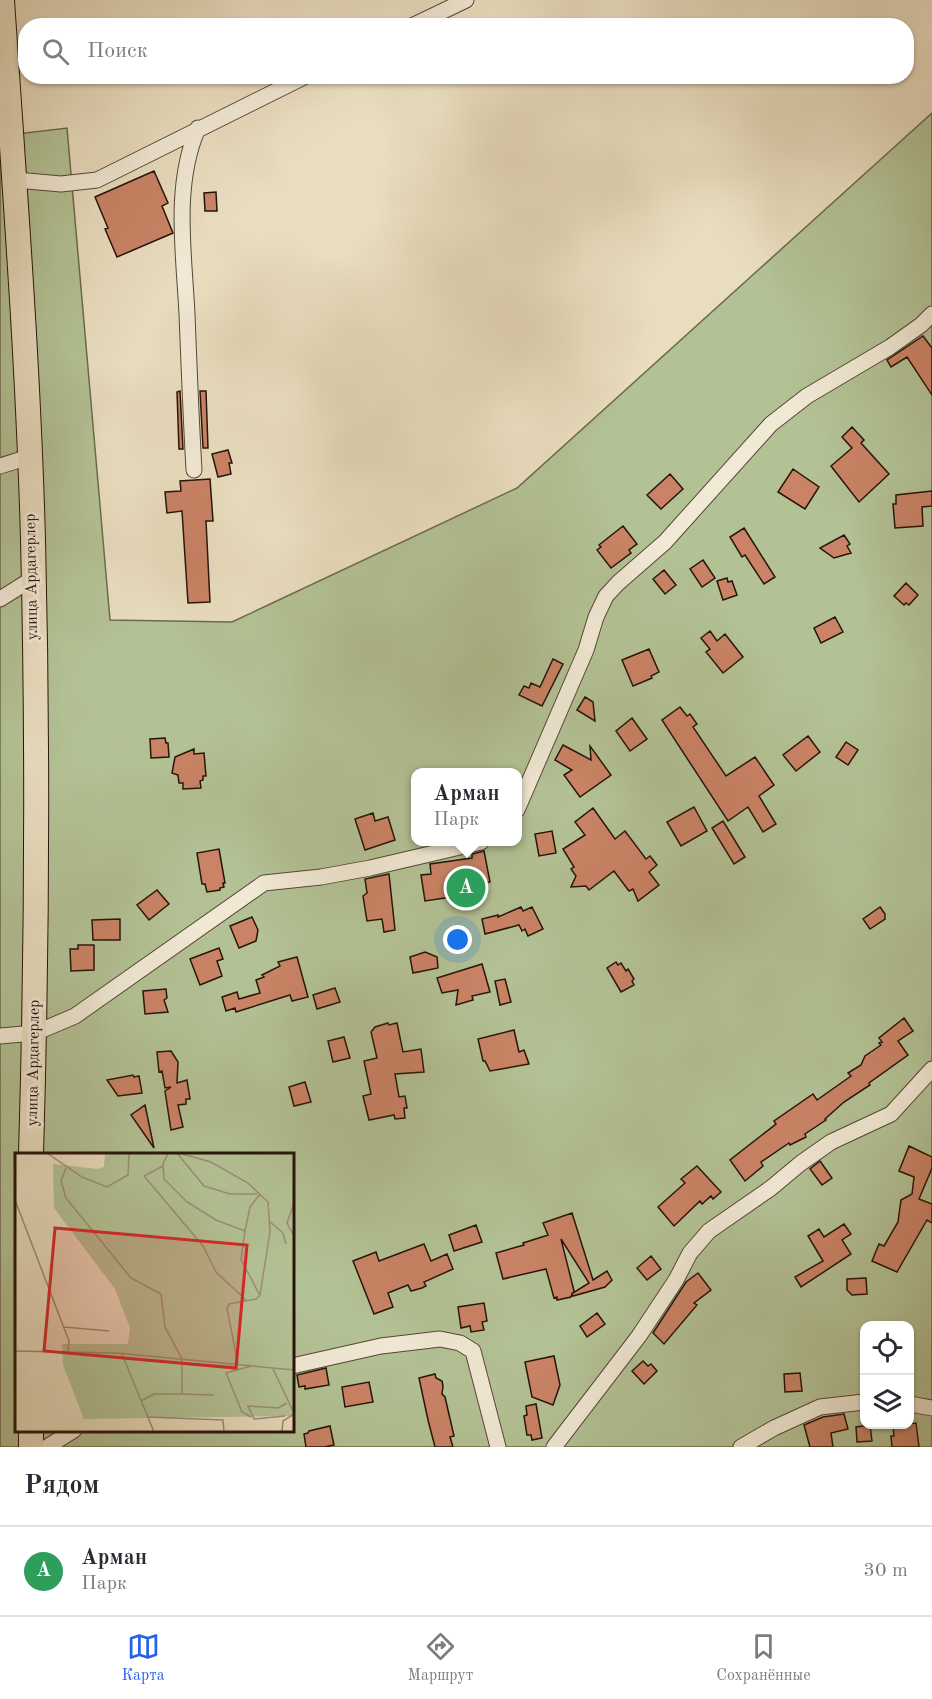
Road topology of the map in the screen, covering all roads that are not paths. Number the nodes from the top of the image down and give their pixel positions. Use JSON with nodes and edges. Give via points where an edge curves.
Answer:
{"nodes":[{"id":1,"x":2,"y":0,"type":"edge"},
{"id":2,"x":466,"y":0,"type":"edge"},
{"id":3,"x":429,"y":18,"type":"edge"},
{"id":4,"x":289,"y":84,"type":"edge"},
{"id":5,"x":198,"y":128,"type":"junction"},
{"id":6,"x":16,"y":180,"type":"junction"},
{"id":7,"x":932,"y":314,"type":"edge"},
{"id":8,"x":29,"y":458,"type":"junction"},
{"id":9,"x":0,"y":466,"type":"edge"},
{"id":10,"x":194,"y":470,"type":"dead end"},
{"id":11,"x":32,"y":579,"type":"junction"},
{"id":12,"x":0,"y":599,"type":"edge"},
{"id":13,"x":522,"y":798,"type":"edge"},
{"id":14,"x":466,"y":846,"type":"edge"},
{"id":15,"x":35,"y":1033,"type":"junction"},
{"id":16,"x":0,"y":1036,"type":"edge"},
{"id":17,"x":932,"y":1069,"type":"edge"},
{"id":18,"x":31,"y":1153,"type":"edge"},
{"id":19,"x":294,"y":1366,"type":"edge"},
{"id":20,"x":860,"y":1402,"type":"edge"},
{"id":21,"x":914,"y":1405,"type":"edge"},
{"id":22,"x":932,"y":1408,"type":"edge"},
{"id":23,"x":72,"y":1432,"type":"edge"},
{"id":24,"x":47,"y":1447,"type":"edge"},
{"id":25,"x":498,"y":1447,"type":"edge"},
{"id":26,"x":554,"y":1447,"type":"edge"},
{"id":27,"x":741,"y":1447,"type":"edge"}],
"edges":[{"from":1,"to":6,"type":"main road","name":"улица Ардагерлер"},
{"from":2,"to":3,"type":"street"},
{"from":4,"to":5,"type":"street"},
{"from":5,"to":6,"type":"street","via":[[97,180],[61,184]]},
{"from":5,"to":10,"type":"street","via":[[182,188]]},
{"from":6,"to":8,"type":"main road","name":"улица Ардагерлер"},
{"from":7,"to":13,"type":"street","via":[[771,424],[665,542],[606,596]]},
{"from":8,"to":9,"type":"street"},
{"from":8,"to":11,"type":"main road","name":"улица Ардагерлер"},
{"from":11,"to":12,"type":"street"},
{"from":11,"to":15,"type":"main road","name":"улица Ардагерлер"},
{"from":14,"to":15,"type":"street","via":[[321,877],[264,883],[75,1016]]},
{"from":15,"to":16,"type":"street"},
{"from":15,"to":18,"type":"main road","name":"улица Ардагерлер"},
{"from":17,"to":26,"type":"street","via":[[891,1114],[831,1142],[709,1231],[690,1254],[639,1336]]},
{"from":19,"to":25,"type":"street","via":[[381,1346],[440,1339],[460,1343],[474,1351]]},
{"from":20,"to":27,"type":"street","via":[[820,1407]]},
{"from":21,"to":22,"type":"street"},
{"from":23,"to":24,"type":"street"}]}
